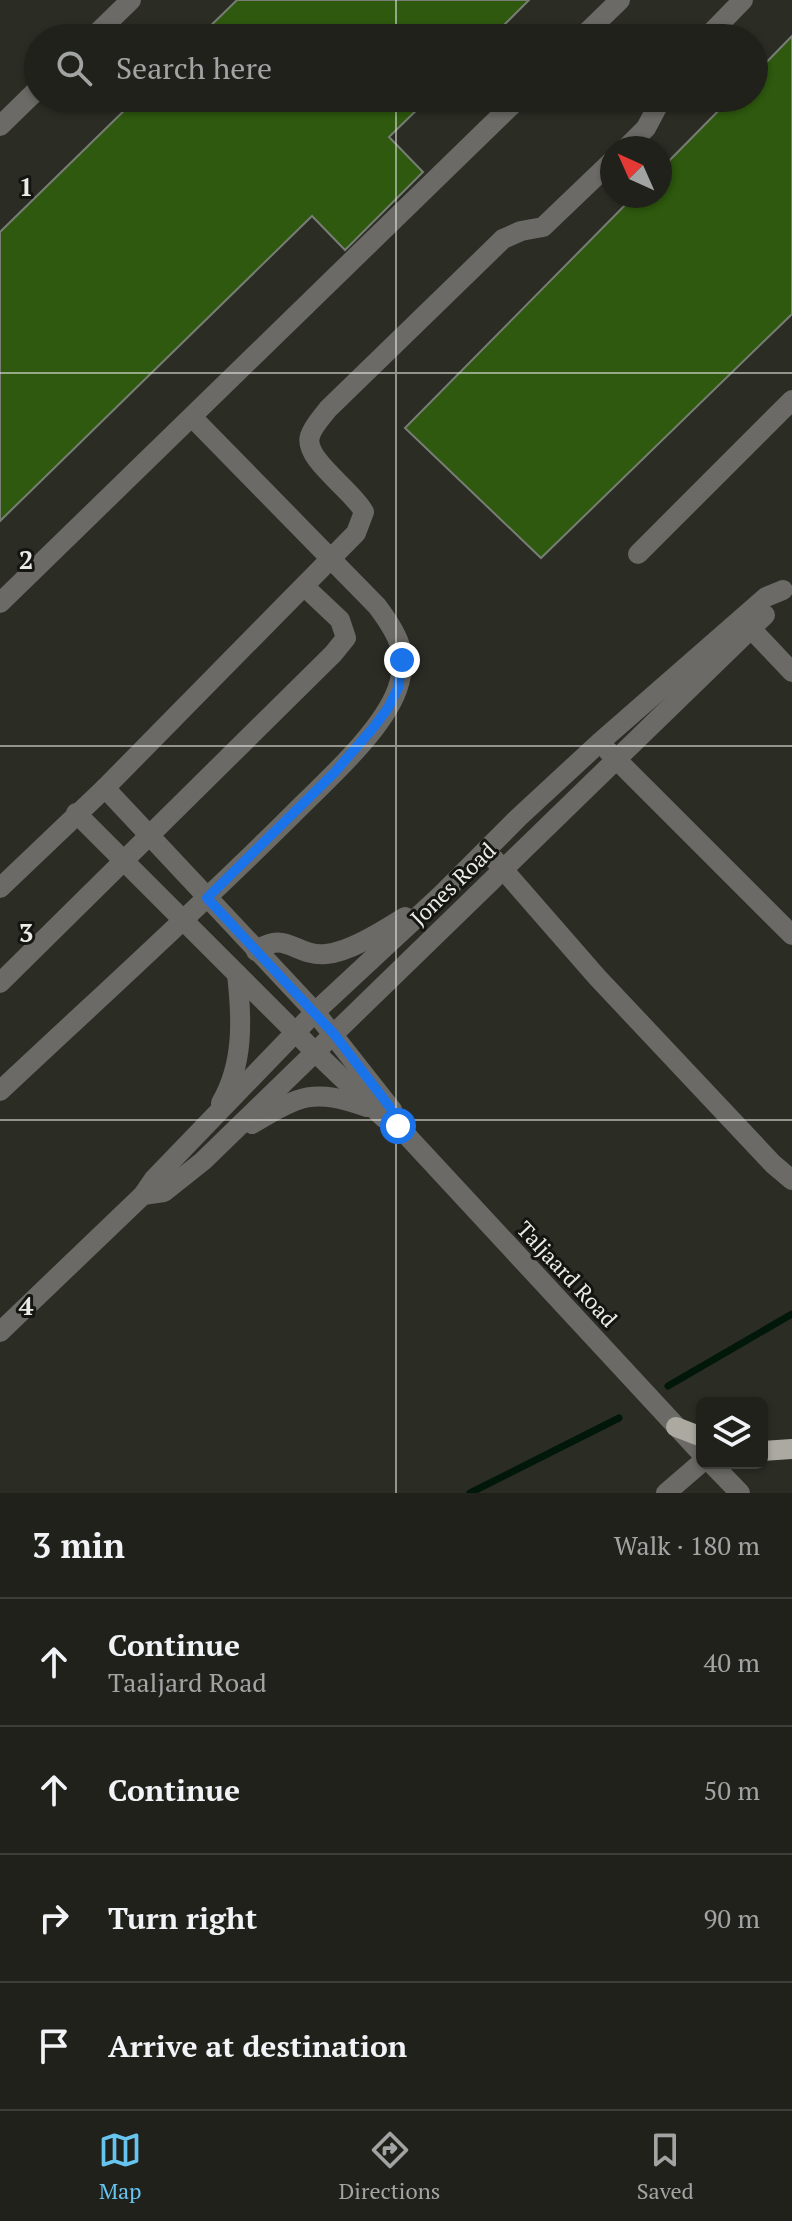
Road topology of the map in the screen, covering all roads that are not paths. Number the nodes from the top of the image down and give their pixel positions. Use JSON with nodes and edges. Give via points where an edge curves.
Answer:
{"nodes":[{"id":1,"x":131,"y":0,"type":"edge"},
{"id":2,"x":620,"y":0,"type":"edge"},
{"id":3,"x":743,"y":0,"type":"edge"},
{"id":4,"x":106,"y":24,"type":"edge"},
{"id":5,"x":595,"y":24,"type":"edge"},
{"id":6,"x":720,"y":24,"type":"edge"},
{"id":7,"x":24,"y":103,"type":"edge"},
{"id":8,"x":505,"y":112,"type":"edge"},
{"id":9,"x":655,"y":112,"type":"edge"},
{"id":10,"x":0,"y":126,"type":"edge"},
{"id":11,"x":638,"y":136,"type":"edge"},
{"id":12,"x":600,"y":172,"type":"edge"},
{"id":13,"x":792,"y":400,"type":"edge"},
{"id":14,"x":192,"y":417,"type":"junction"},
{"id":15,"x":638,"y":554,"type":"dead end"},
{"id":16,"x":332,"y":559,"type":"junction"},
{"id":17,"x":787,"y":586,"type":"edge"},
{"id":18,"x":305,"y":587,"type":"junction"},
{"id":19,"x":0,"y":603,"type":"edge"},
{"id":20,"x":747,"y":624,"type":"junction"},
{"id":21,"x":792,"y":672,"type":"edge"},
{"id":22,"x":599,"y":743,"type":"junction"},
{"id":23,"x":615,"y":759,"type":"junction"},
{"id":24,"x":105,"y":788,"type":"junction"},
{"id":25,"x":76,"y":813,"type":"junction"},
{"id":26,"x":149,"y":835,"type":"junction"},
{"id":27,"x":486,"y":850,"type":"junction"},
{"id":28,"x":123,"y":860,"type":"junction"},
{"id":29,"x":503,"y":870,"type":"junction"},
{"id":30,"x":0,"y":888,"type":"edge"},
{"id":31,"x":442,"y":894,"type":"junction"},
{"id":32,"x":207,"y":898,"type":"junction"},
{"id":33,"x":182,"y":920,"type":"junction"},
{"id":34,"x":792,"y":935,"type":"edge"},
{"id":35,"x":256,"y":951,"type":"junction"},
{"id":36,"x":237,"y":974,"type":"junction"},
{"id":37,"x":0,"y":983,"type":"edge"},
{"id":38,"x":315,"y":1012,"type":"junction"},
{"id":39,"x":295,"y":1032,"type":"junction"},
{"id":40,"x":334,"y":1034,"type":"junction"},
{"id":41,"x":315,"y":1052,"type":"junction"},
{"id":42,"x":0,"y":1091,"type":"edge"},
{"id":43,"x":375,"y":1109,"type":"junction"},
{"id":44,"x":209,"y":1124,"type":"junction"},
{"id":45,"x":398,"y":1126,"type":"junction"},
{"id":46,"x":224,"y":1140,"type":"junction"},
{"id":47,"x":792,"y":1180,"type":"edge"},
{"id":48,"x":143,"y":1195,"type":"junction"},
{"id":49,"x":0,"y":1332,"type":"edge"},
{"id":50,"x":676,"y":1427,"type":"junction"},
{"id":51,"x":696,"y":1435,"type":"edge"},
{"id":52,"x":696,"y":1448,"type":"edge"},
{"id":53,"x":792,"y":1449,"type":"edge"},
{"id":54,"x":768,"y":1451,"type":"edge"},
{"id":55,"x":696,"y":1467,"type":"edge"},
{"id":56,"x":717,"y":1469,"type":"edge"},
{"id":57,"x":666,"y":1493,"type":"edge"},
{"id":58,"x":740,"y":1493,"type":"edge"}],
"edges":[{"from":1,"to":4,"type":"street"},
{"from":2,"to":5,"type":"street"},
{"from":3,"to":6,"type":"street"},
{"from":7,"to":10,"type":"street"},
{"from":8,"to":14,"type":"street"},
{"from":9,"to":11,"type":"street"},
{"from":12,"to":16,"type":"street","via":[[543,227],[503,239],[318,421],[309,445],[315,459],[364,512],[356,533]]},
{"from":13,"to":15,"type":"street"},
{"from":14,"to":16,"type":"street"},
{"from":14,"to":19,"type":"street"},
{"from":16,"to":18,"type":"street"},
{"from":16,"to":32,"type":"street","via":[[398,633],[398,688],[388,708],[334,773]]},
{"from":17,"to":20,"type":"street","name":"Jones Road","via":[[774,606]]},
{"from":18,"to":24,"type":"street"},
{"from":18,"to":26,"type":"street","via":[[340,620],[346,638]]},
{"from":20,"to":21,"type":"street"},
{"from":20,"to":22,"type":"street","name":"Jones Road"},
{"from":20,"to":23,"type":"street","name":"Jones Road"},
{"from":22,"to":23,"type":"street"},
{"from":22,"to":27,"type":"street","name":"Jones Road"},
{"from":23,"to":29,"type":"street","name":"Jones Road"},
{"from":23,"to":34,"type":"street"},
{"from":24,"to":25,"type":"street"},
{"from":24,"to":26,"type":"street"},
{"from":25,"to":28,"type":"street"},
{"from":25,"to":30,"type":"street"},
{"from":26,"to":28,"type":"street"},
{"from":26,"to":32,"type":"street"},
{"from":27,"to":29,"type":"street"},
{"from":27,"to":31,"type":"street","name":"Jones Road"},
{"from":28,"to":33,"type":"street"},
{"from":28,"to":37,"type":"street"},
{"from":29,"to":40,"type":"street","name":"Jones Road"},
{"from":29,"to":47,"type":"street","via":[[597,977]]},
{"from":31,"to":35,"type":"street","via":[[334,953],[314,954],[283,941]]},
{"from":31,"to":38,"type":"street","name":"Jones Road"},
{"from":32,"to":33,"type":"street"},
{"from":32,"to":35,"type":"street"},
{"from":33,"to":36,"type":"street"},
{"from":33,"to":42,"type":"street"},
{"from":35,"to":38,"type":"street"},
{"from":36,"to":39,"type":"street"},
{"from":36,"to":44,"type":"street","via":[[237,1065]]},
{"from":38,"to":39,"type":"street","name":"Jones Road"},
{"from":38,"to":40,"type":"street"},
{"from":39,"to":41,"type":"street"},
{"from":39,"to":44,"type":"street","name":"Jones Road"},
{"from":40,"to":41,"type":"street","name":"Jones Road"},
{"from":40,"to":45,"type":"street","via":[[392,1110]]},
{"from":41,"to":43,"type":"street"},
{"from":41,"to":46,"type":"street","name":"Jones Road"},
{"from":43,"to":45,"type":"street"},
{"from":43,"to":46,"type":"street","via":[[334,1095],[312,1096],[289,1103]]},
{"from":44,"to":48,"type":"street","name":"Jones Road"},
{"from":45,"to":50,"type":"street","name":"Taljaard Road"},
{"from":46,"to":48,"type":"street","name":"Jones Road","via":[[164,1192]]},
{"from":48,"to":49,"type":"street","name":"Jones Road"},
{"from":50,"to":51,"type":"main road"},
{"from":50,"to":52,"type":"street","name":"Taljaard Road"},
{"from":53,"to":54,"type":"main road"},
{"from":55,"to":57,"type":"street"},
{"from":56,"to":58,"type":"street"}]}
